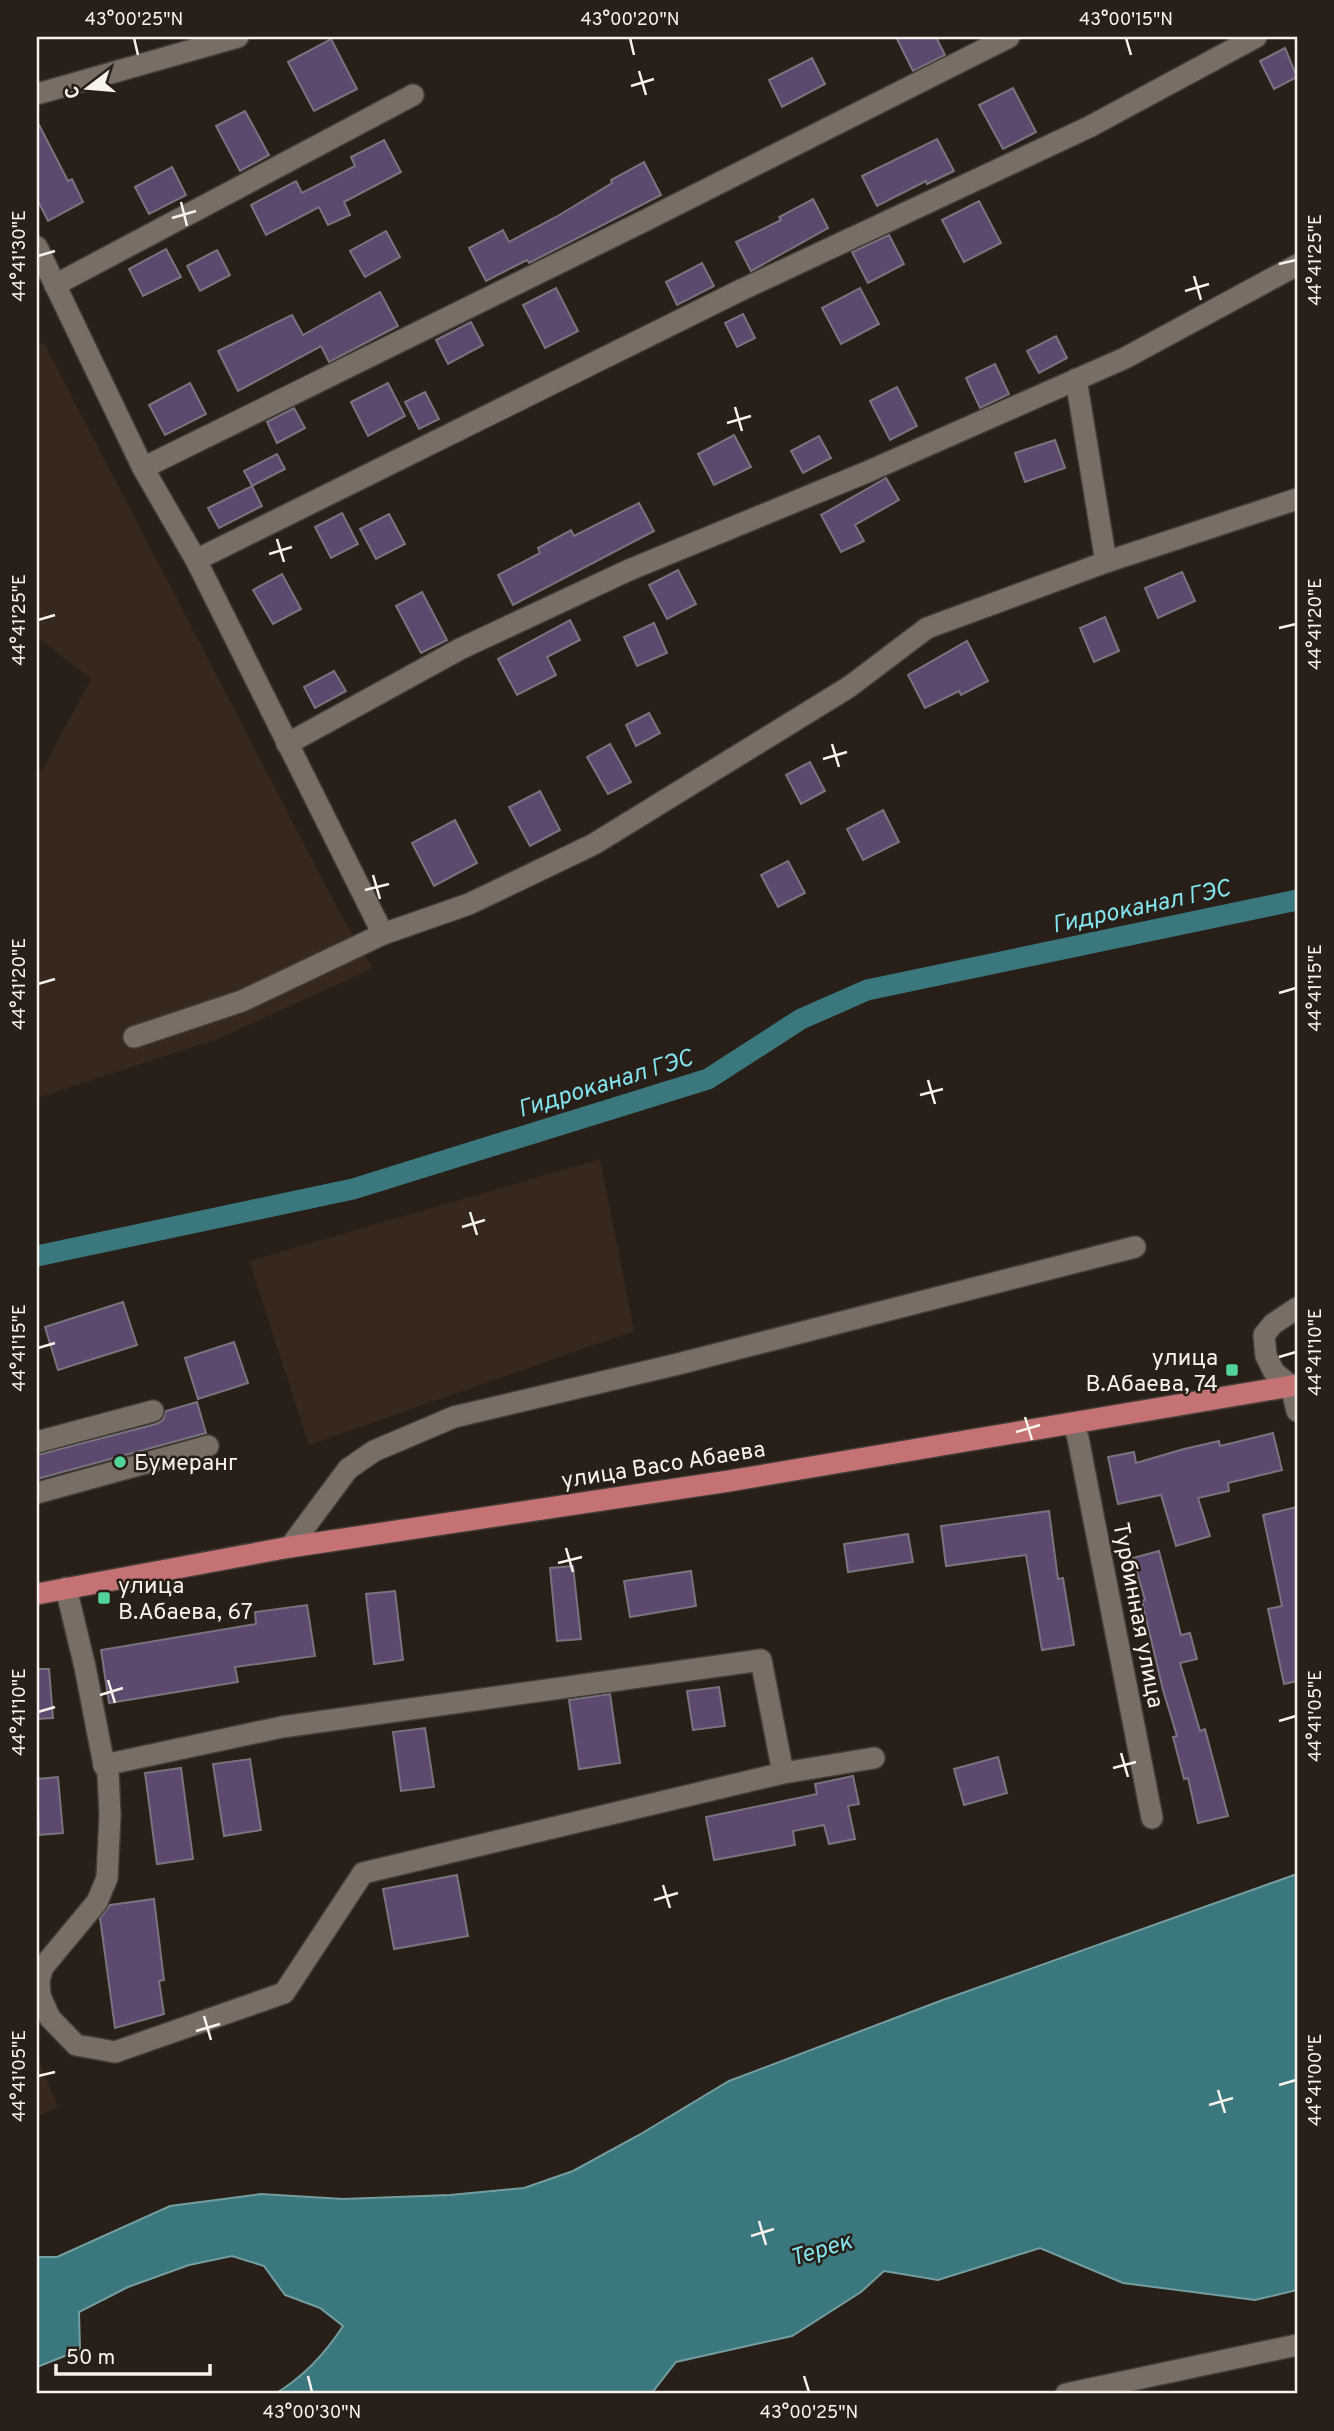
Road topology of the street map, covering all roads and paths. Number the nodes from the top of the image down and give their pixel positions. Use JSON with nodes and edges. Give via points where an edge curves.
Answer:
{"nodes":[{"id":1,"x":238,"y":37,"type":"edge"},
{"id":2,"x":1009,"y":37,"type":"edge"},
{"id":3,"x":1256,"y":37,"type":"edge"},
{"id":4,"x":37,"y":94,"type":"edge"},
{"id":5,"x":413,"y":95,"type":"dead end"},
{"id":6,"x":37,"y":247,"type":"edge"},
{"id":7,"x":1297,"y":265,"type":"edge"},
{"id":8,"x":55,"y":285,"type":"junction"},
{"id":9,"x":1076,"y":379,"type":"junction"},
{"id":10,"x":143,"y":468,"type":"junction"},
{"id":11,"x":1297,"y":499,"type":"edge"},
{"id":12,"x":196,"y":560,"type":"junction"},
{"id":13,"x":1106,"y":562,"type":"junction"},
{"id":14,"x":287,"y":744,"type":"junction"},
{"id":15,"x":383,"y":934,"type":"junction"},
{"id":16,"x":134,"y":1037,"type":"dead end"},
{"id":17,"x":1135,"y":1247,"type":"dead end"},
{"id":18,"x":1297,"y":1308,"type":"edge"},
{"id":19,"x":1294,"y":1385,"type":"edge"},
{"id":20,"x":153,"y":1411,"type":"dead end"},
{"id":21,"x":1297,"y":1411,"type":"edge"},
{"id":22,"x":1073,"y":1423,"type":"junction"},
{"id":23,"x":37,"y":1442,"type":"edge"},
{"id":24,"x":208,"y":1446,"type":"dead end"},
{"id":25,"x":37,"y":1493,"type":"edge"},
{"id":26,"x":290,"y":1548,"type":"junction"},
{"id":27,"x":66,"y":1588,"type":"junction"},
{"id":28,"x":37,"y":1594,"type":"edge"},
{"id":29,"x":874,"y":1758,"type":"dead end"},
{"id":30,"x":104,"y":1765,"type":"junction"},
{"id":31,"x":783,"y":1773,"type":"junction"},
{"id":32,"x":1153,"y":1818,"type":"dead end"},
{"id":33,"x":42,"y":1958,"type":"edge"},
{"id":34,"x":1297,"y":2345,"type":"edge"},
{"id":35,"x":1066,"y":2394,"type":"edge"}],
"edges":[{"from":1,"to":4,"type":"street"},
{"from":2,"to":10,"type":"street"},
{"from":3,"to":12,"type":"street","via":[[1089,127],[741,290]]},
{"from":5,"to":8,"type":"street"},
{"from":6,"to":8,"type":"street"},
{"from":7,"to":9,"type":"street","via":[[1125,358]]},
{"from":8,"to":10,"type":"street"},
{"from":9,"to":13,"type":"street"},
{"from":9,"to":14,"type":"street","via":[[629,570],[460,649]]},
{"from":10,"to":12,"type":"street"},
{"from":11,"to":13,"type":"street"},
{"from":12,"to":14,"type":"street"},
{"from":13,"to":15,"type":"street","via":[[926,628],[849,687],[594,844],[469,904]]},
{"from":14,"to":15,"type":"street"},
{"from":15,"to":16,"type":"street","via":[[242,1001]]},
{"from":17,"to":26,"type":"street","via":[[454,1417],[374,1451],[348,1469]]},
{"from":18,"to":19,"type":"street","via":[[1264,1335],[1273,1371]]},
{"from":19,"to":21,"type":"street"},
{"from":19,"to":22,"type":"main road","name":"улица Васо Абаева"},
{"from":20,"to":23,"type":"street"},
{"from":22,"to":26,"type":"main road","name":"улица Васо Абаева"},
{"from":22,"to":32,"type":"street","name":"Турбинная улица"},
{"from":24,"to":25,"type":"street"},
{"from":26,"to":27,"type":"main road","name":"улица Васо Абаева"},
{"from":27,"to":28,"type":"main road","name":"улица Васо Абаева"},
{"from":27,"to":30,"type":"street"},
{"from":29,"to":31,"type":"street"},
{"from":30,"to":31,"type":"street","via":[[282,1727],[761,1660]]},
{"from":30,"to":33,"type":"street","via":[[110,1815],[107,1878],[97,1902]]},
{"from":31,"to":33,"type":"street","via":[[363,1873],[284,1993],[115,2052],[76,2045],[50,2018],[40,1996]]},
{"from":34,"to":35,"type":"street"}]}
